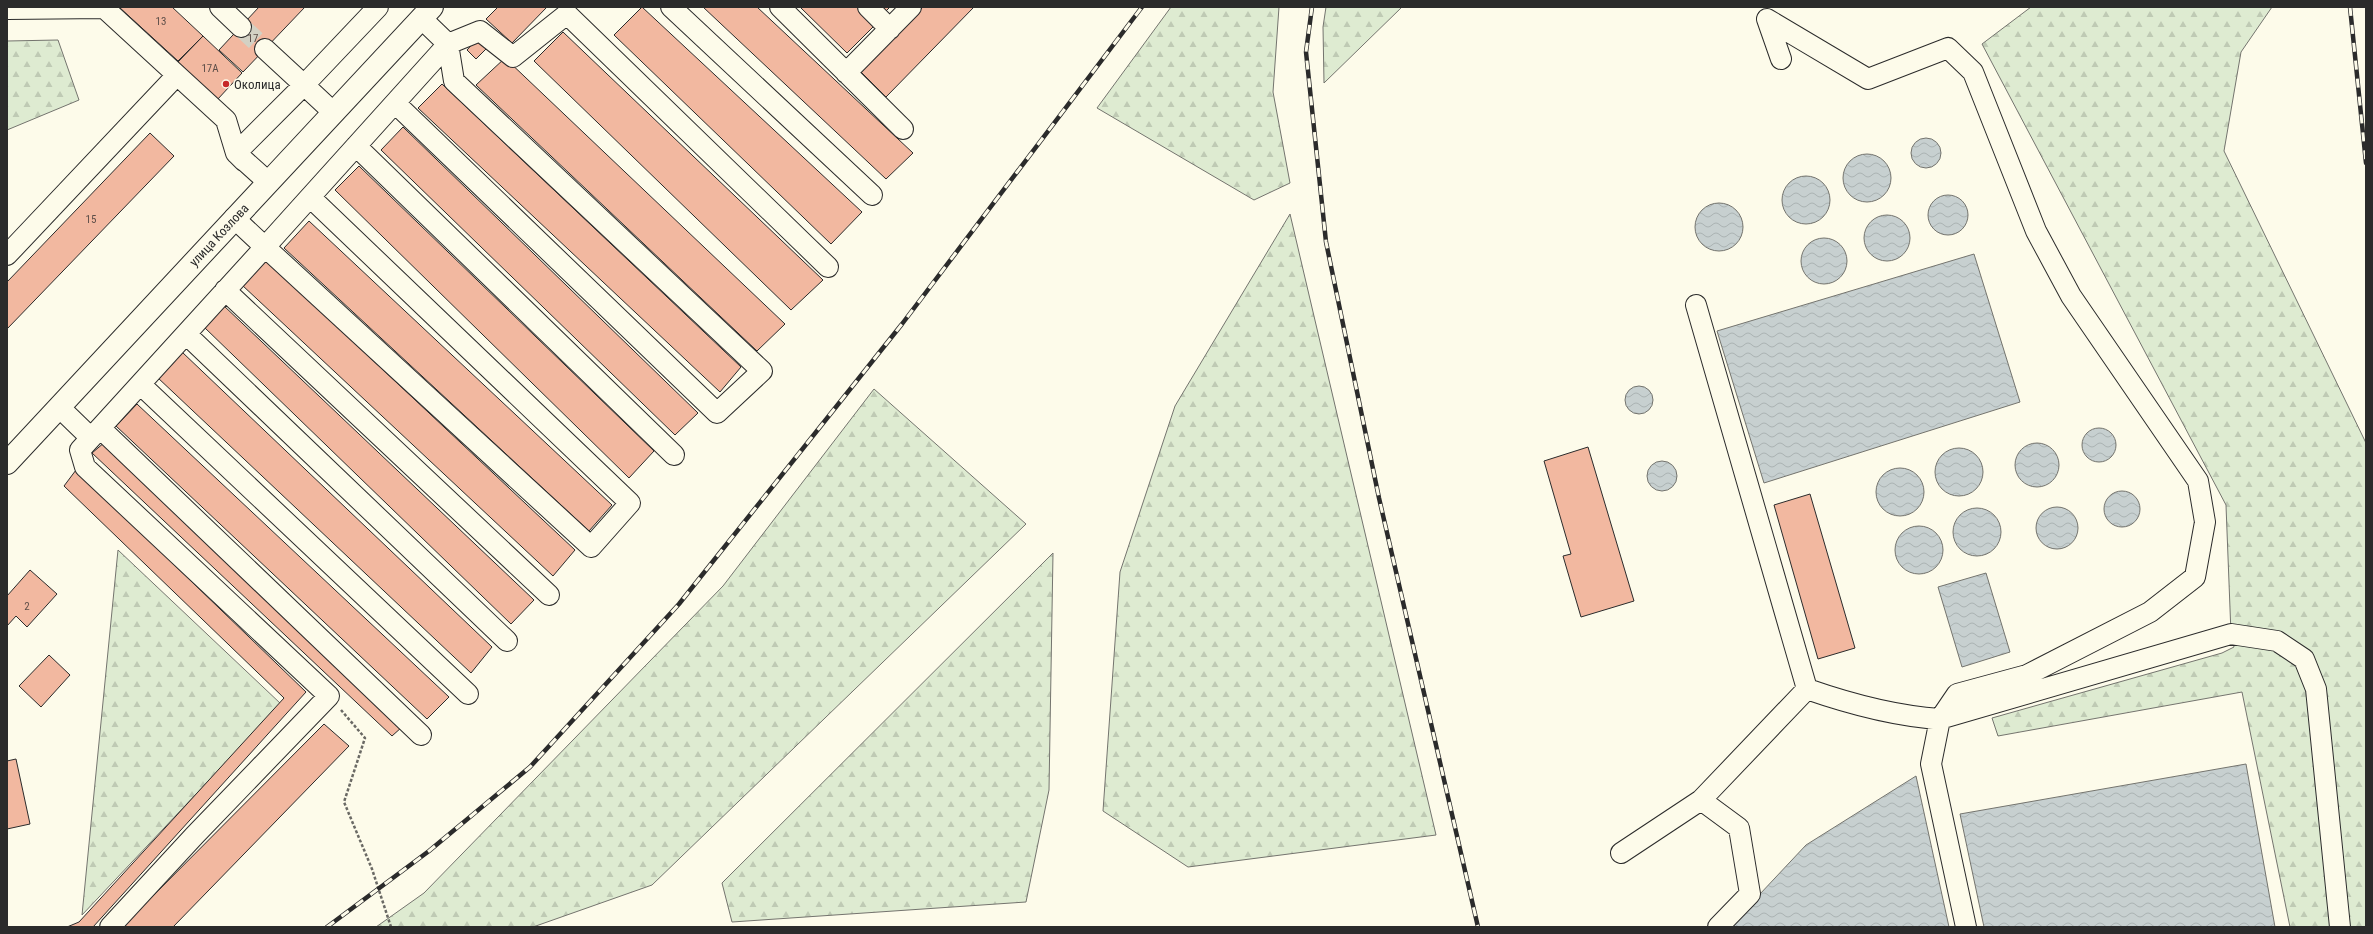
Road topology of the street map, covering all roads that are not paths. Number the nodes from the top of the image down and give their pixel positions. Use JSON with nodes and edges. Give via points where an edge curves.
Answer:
{"nodes":[{"id":1,"x":378,"y":7,"type":"edge"},
{"id":2,"x":670,"y":7,"type":"edge"},
{"id":3,"x":780,"y":7,"type":"edge"},
{"id":4,"x":868,"y":7,"type":"edge"},
{"id":5,"x":911,"y":7,"type":"edge"},
{"id":6,"x":104,"y":8,"type":"edge"},
{"id":7,"x":7,"y":9,"type":"edge"},
{"id":8,"x":571,"y":11,"type":"edge"},
{"id":9,"x":426,"y":13,"type":"edge"},
{"id":10,"x":890,"y":29,"type":"junction"},
{"id":11,"x":448,"y":44,"type":"junction"},
{"id":12,"x":265,"y":49,"type":"tunnel mouth"},
{"id":13,"x":1781,"y":59,"type":"dead end"},
{"id":14,"x":846,"y":73,"type":"junction"},
{"id":15,"x":177,"y":74,"type":"junction"},
{"id":16,"x":304,"y":85,"type":"junction"},
{"id":17,"x":395,"y":103,"type":"junction"},
{"id":18,"x":333,"y":112,"type":"junction"},
{"id":19,"x":904,"y":130,"type":"dead end"},
{"id":20,"x":356,"y":146,"type":"junction"},
{"id":21,"x":236,"y":154,"type":"junction"},
{"id":22,"x":268,"y":182,"type":"junction"},
{"id":23,"x":872,"y":195,"type":"dead end"},
{"id":24,"x":310,"y":198,"type":"junction"},
{"id":25,"x":234,"y":218,"type":"junction"},
{"id":26,"x":265,"y":246,"type":"junction"},
{"id":27,"x":7,"y":255,"type":"edge"},
{"id":28,"x":828,"y":266,"type":"dead end"},
{"id":29,"x":226,"y":290,"type":"junction"},
{"id":30,"x":1696,"y":305,"type":"dead end"},
{"id":31,"x":186,"y":334,"type":"junction"},
{"id":32,"x":140,"y":384,"type":"junction"},
{"id":33,"x":59,"y":407,"type":"junction"},
{"id":34,"x":95,"y":433,"type":"junction"},
{"id":35,"x":674,"y":455,"type":"dead end"},
{"id":36,"x":7,"y":463,"type":"edge"},
{"id":37,"x":549,"y":595,"type":"dead end"},
{"id":38,"x":507,"y":641,"type":"dead end"},
{"id":39,"x":1807,"y":689,"type":"junction"},
{"id":40,"x":468,"y":694,"type":"dead end"},
{"id":41,"x":1940,"y":719,"type":"junction"},
{"id":42,"x":421,"y":735,"type":"dead end"},
{"id":43,"x":1701,"y":800,"type":"junction"},
{"id":44,"x":1621,"y":853,"type":"dead end"},
{"id":45,"x":110,"y":927,"type":"edge"},
{"id":46,"x":1718,"y":927,"type":"edge"},
{"id":47,"x":1966,"y":927,"type":"edge"},
{"id":48,"x":2340,"y":927,"type":"edge"}],
"edges":[{"from":1,"to":16,"type":"lane"},
{"from":2,"to":23,"type":"lane"},
{"from":3,"to":14,"type":"lane"},
{"from":4,"to":10,"type":"lane"},
{"from":5,"to":10,"type":"lane"},
{"from":6,"to":7,"type":"lane"},
{"from":6,"to":15,"type":"lane"},
{"from":8,"to":11,"type":"lane","via":[[514,57],[480,31]]},
{"from":8,"to":28,"type":"lane"},
{"from":9,"to":11,"type":"lane"},
{"from":9,"to":18,"type":"main road","name":"улица Козлова"},
{"from":10,"to":14,"type":"lane"},
{"from":11,"to":17,"type":"lane"},
{"from":11,"to":17,"type":"lane","via":[[454,81],[762,371],[717,412]]},
{"from":12,"to":16,"type":"lane"},
{"from":13,"to":41,"type":"lane","via":[[1767,19],[1868,79],[1948,48],[1973,72],[2036,231],[2071,296],[2198,481],[2205,522],[2195,577],[2150,612],[2027,675],[1957,694]]},
{"from":14,"to":19,"type":"lane"},
{"from":15,"to":21,"type":"lane","via":[[226,120]]},
{"from":15,"to":27,"type":"lane"},
{"from":16,"to":18,"type":"lane"},
{"from":16,"to":21,"type":"lane"},
{"from":17,"to":20,"type":"lane"},
{"from":18,"to":22,"type":"main road","name":"улица Козлова"},
{"from":20,"to":24,"type":"lane"},
{"from":20,"to":35,"type":"lane"},
{"from":21,"to":22,"type":"lane"},
{"from":22,"to":25,"type":"main road","name":"улица Козлова"},
{"from":24,"to":26,"type":"lane"},
{"from":24,"to":26,"type":"lane","via":[[630,503],[591,547]]},
{"from":25,"to":26,"type":"lane"},
{"from":25,"to":33,"type":"main road","name":"улица Козлова"},
{"from":26,"to":29,"type":"lane"},
{"from":29,"to":31,"type":"lane"},
{"from":29,"to":37,"type":"lane"},
{"from":30,"to":39,"type":"lane"},
{"from":31,"to":32,"type":"lane"},
{"from":31,"to":38,"type":"lane"},
{"from":32,"to":34,"type":"lane"},
{"from":32,"to":40,"type":"lane"},
{"from":33,"to":34,"type":"lane"},
{"from":33,"to":36,"type":"main road","name":"улица Козлова"},
{"from":34,"to":42,"type":"lane"},
{"from":34,"to":45,"type":"lane","via":[[80,450],[85,467],[329,696]]},
{"from":39,"to":41,"type":"lane","via":[[1851,704],[1913,717]]},
{"from":39,"to":43,"type":"lane"},
{"from":41,"to":47,"type":"lane","via":[[1931,764]]},
{"from":41,"to":48,"type":"lane","via":[[2231,634],[2277,641],[2304,659],[2316,689]]},
{"from":43,"to":44,"type":"lane"},
{"from":43,"to":46,"type":"lane","via":[[1739,828],[1750,894]]}]}
